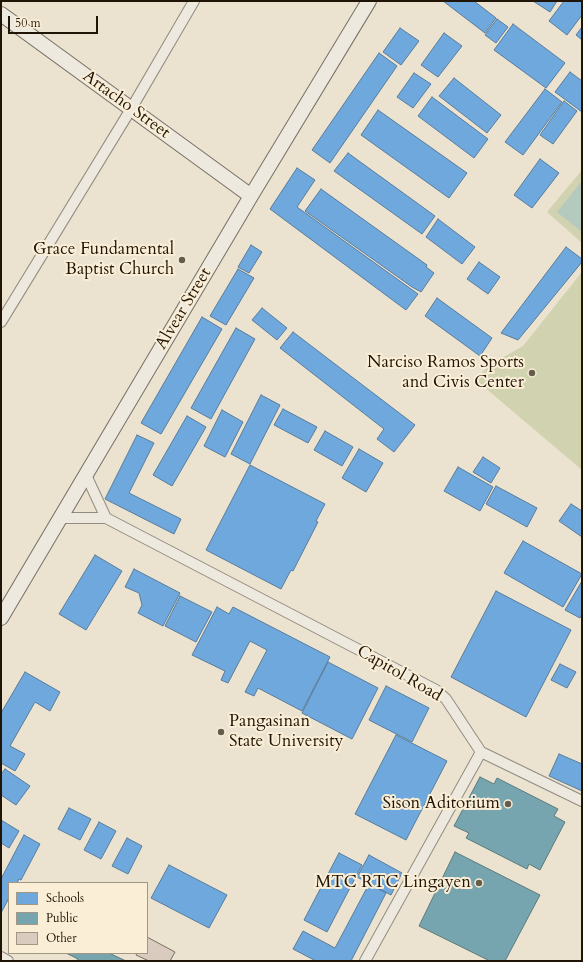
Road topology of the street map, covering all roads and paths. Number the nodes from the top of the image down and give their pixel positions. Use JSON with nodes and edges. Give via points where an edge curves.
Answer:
{"nodes":[{"id":1,"x":194,"y":1,"type":"edge"},
{"id":2,"x":369,"y":1,"type":"edge"},
{"id":3,"x":1,"y":14,"type":"edge"},
{"id":4,"x":130,"y":109,"type":"junction"},
{"id":5,"x":251,"y":196,"type":"junction"},
{"id":6,"x":1,"y":322,"type":"edge"},
{"id":7,"x":86,"y":475,"type":"junction"},
{"id":8,"x":60,"y":518,"type":"junction"},
{"id":9,"x":106,"y":518,"type":"junction"},
{"id":10,"x":1,"y":618,"type":"edge"},
{"id":11,"x":482,"y":752,"type":"junction"},
{"id":12,"x":582,"y":801,"type":"edge"},
{"id":13,"x":1,"y":957,"type":"edge"},
{"id":14,"x":8,"y":961,"type":"edge"},
{"id":15,"x":366,"y":961,"type":"edge"}],
"edges":[{"from":1,"to":4,"type":"street"},
{"from":2,"to":5,"type":"street","name":"Alvear Street"},
{"from":3,"to":4,"type":"street","name":"Artacho Street"},
{"from":4,"to":5,"type":"street","name":"Artacho Street"},
{"from":4,"to":6,"type":"street"},
{"from":5,"to":7,"type":"street","name":"Alvear Street"},
{"from":7,"to":8,"type":"street","name":"Alvear Street"},
{"from":7,"to":9,"type":"street"},
{"from":8,"to":9,"type":"street","name":"Capitol Road"},
{"from":8,"to":10,"type":"street","name":"Alvear Street"},
{"from":9,"to":11,"type":"street","name":"Capitol Road","via":[[440,693]]},
{"from":11,"to":12,"type":"street"},
{"from":11,"to":15,"type":"street"},
{"from":13,"to":14,"type":"street"}]}
